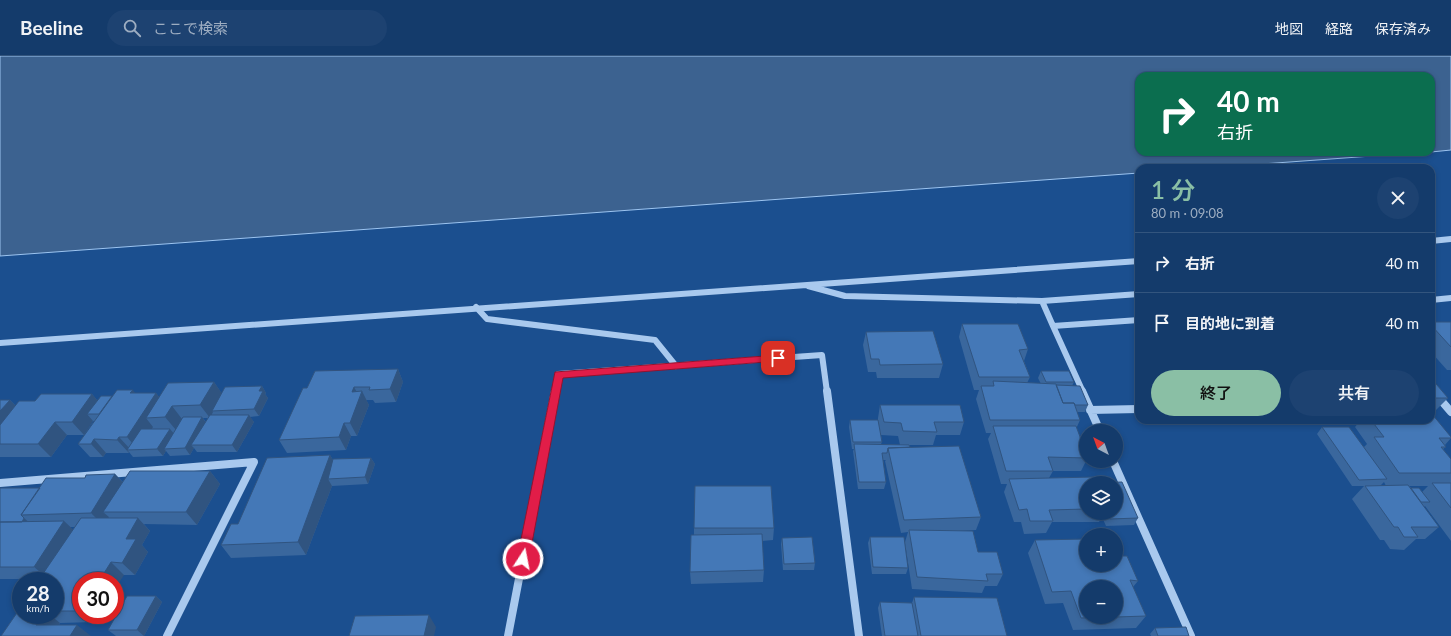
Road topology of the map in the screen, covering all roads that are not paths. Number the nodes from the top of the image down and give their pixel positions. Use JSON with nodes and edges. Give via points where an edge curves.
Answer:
{"nodes":[{"id":1,"x":1451,"y":239,"type":"edge"},
{"id":2,"x":1435,"y":241,"type":"edge"},
{"id":3,"x":1135,"y":261,"type":"edge"},
{"id":4,"x":802,"y":285,"type":"junction"},
{"id":5,"x":1135,"y":294,"type":"edge"},
{"id":6,"x":1451,"y":298,"type":"edge"},
{"id":7,"x":1435,"y":300,"type":"edge"},
{"id":8,"x":1042,"y":301,"type":"junction"},
{"id":9,"x":476,"y":307,"type":"junction"},
{"id":10,"x":1135,"y":320,"type":"edge"},
{"id":11,"x":1053,"y":326,"type":"junction"},
{"id":12,"x":0,"y":343,"type":"edge"},
{"id":13,"x":676,"y":366,"type":"junction"},
{"id":14,"x":1435,"y":394,"type":"edge"},
{"id":15,"x":1435,"y":405,"type":"edge"},
{"id":16,"x":1445,"y":405,"type":"junction"},
{"id":17,"x":1135,"y":409,"type":"edge"},
{"id":18,"x":1090,"y":410,"type":"junction"},
{"id":19,"x":1451,"y":412,"type":"edge"},
{"id":20,"x":1097,"y":424,"type":"edge"},
{"id":21,"x":1116,"y":468,"type":"edge"},
{"id":22,"x":0,"y":483,"type":"edge"},
{"id":23,"x":167,"y":636,"type":"edge"},
{"id":24,"x":508,"y":636,"type":"edge"},
{"id":25,"x":859,"y":636,"type":"edge"},
{"id":26,"x":1191,"y":636,"type":"edge"}],
"edges":[{"from":1,"to":2,"type":"street"},
{"from":3,"to":4,"type":"street"},
{"from":4,"to":8,"type":"street","via":[[845,296]]},
{"from":4,"to":9,"type":"street"},
{"from":5,"to":8,"type":"street"},
{"from":6,"to":7,"type":"street"},
{"from":8,"to":11,"type":"street"},
{"from":9,"to":12,"type":"street"},
{"from":9,"to":13,"type":"street","via":[[487,319],[655,340]]},
{"from":10,"to":11,"type":"street"},
{"from":11,"to":18,"type":"street"},
{"from":13,"to":24,"type":"street","via":[[558,374]]},
{"from":13,"to":25,"type":"street","via":[[822,354]]},
{"from":14,"to":16,"type":"street"},
{"from":15,"to":16,"type":"street"},
{"from":16,"to":19,"type":"street"},
{"from":17,"to":18,"type":"street"},
{"from":18,"to":20,"type":"street"},
{"from":21,"to":26,"type":"street"},
{"from":22,"to":23,"type":"street","via":[[254,462]]}]}
